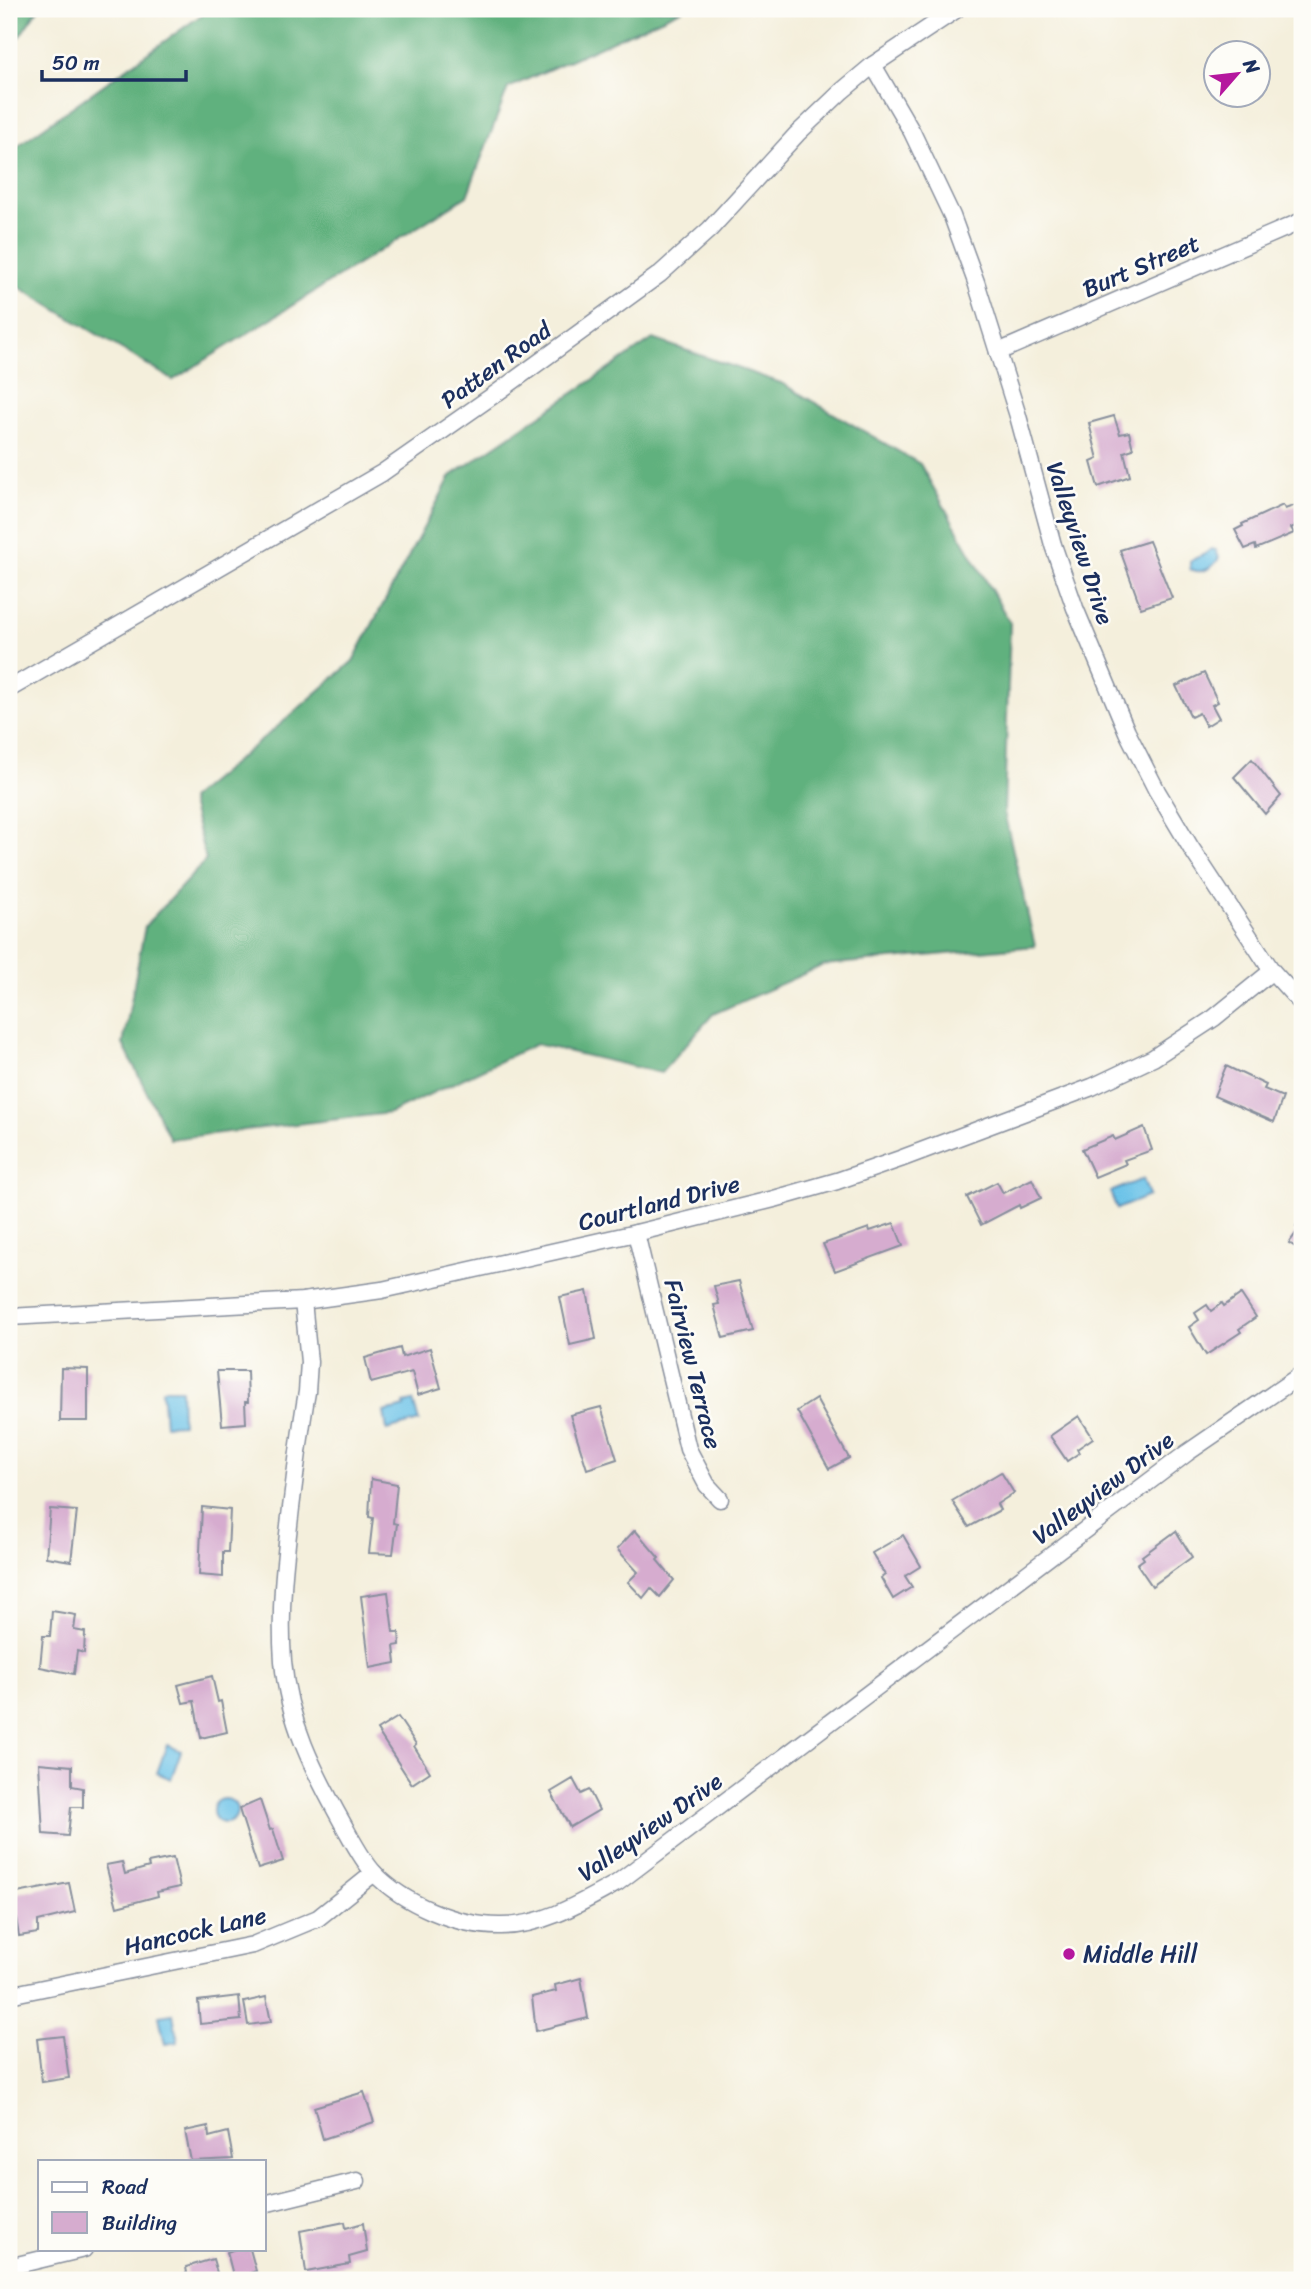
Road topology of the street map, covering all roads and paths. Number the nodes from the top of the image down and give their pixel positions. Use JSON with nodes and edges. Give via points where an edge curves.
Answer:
{"nodes":[{"id":1,"x":957,"y":9,"type":"edge"},
{"id":2,"x":873,"y":65,"type":"junction"},
{"id":3,"x":1302,"y":221,"type":"edge"},
{"id":4,"x":998,"y":352,"type":"junction"},
{"id":5,"x":9,"y":689,"type":"edge"},
{"id":6,"x":1272,"y":971,"type":"junction"},
{"id":7,"x":1302,"y":1004,"type":"edge"},
{"id":8,"x":636,"y":1233,"type":"junction"},
{"id":9,"x":303,"y":1301,"type":"junction"},
{"id":10,"x":9,"y":1317,"type":"edge"},
{"id":11,"x":1302,"y":1374,"type":"edge"},
{"id":12,"x":720,"y":1499,"type":"dead end"},
{"id":13,"x":374,"y":1873,"type":"junction"},
{"id":14,"x":9,"y":1996,"type":"edge"},
{"id":15,"x":357,"y":2181,"type":"dead end"},
{"id":16,"x":266,"y":2204,"type":"edge"},
{"id":17,"x":80,"y":2250,"type":"edge"},
{"id":18,"x":9,"y":2267,"type":"edge"}],
"edges":[{"from":1,"to":2,"type":"street","name":"Patten Road"},
{"from":2,"to":4,"type":"street","name":"Valleyview Drive","via":[[912,132],[951,216]]},
{"from":2,"to":5,"type":"street","name":"Patten Road","via":[[797,134],[710,229],[660,274],[585,329],[389,469]]},
{"from":3,"to":4,"type":"street","name":"Burt Street"},
{"from":4,"to":6,"type":"street","name":"Valleyview Drive","via":[[1053,545],[1099,671],[1157,791]]},
{"from":6,"to":7,"type":"street","name":"Valleyview Drive"},
{"from":6,"to":8,"type":"street","name":"Courtland Drive","via":[[1214,1018],[1153,1058],[1092,1087],[837,1181]]},
{"from":8,"to":9,"type":"street","name":"Courtland Drive","via":[[382,1290]]},
{"from":8,"to":12,"type":"street","name":"Fairview Terrace","via":[[688,1449]]},
{"from":9,"to":10,"type":"street","name":"Courtland Drive"},
{"from":9,"to":13,"type":"street","name":"Valleyview Drive","via":[[309,1362],[281,1591],[283,1661],[301,1742]]},
{"from":11,"to":13,"type":"street","name":"Valleyview Drive","via":[[1187,1453],[617,1884],[571,1908],[500,1927],[438,1912],[404,1896]]},
{"from":13,"to":14,"type":"street","name":"Hancock Lane","via":[[318,1917],[253,1945]]},
{"from":15,"to":16,"type":"street"},
{"from":17,"to":18,"type":"street"}]}
